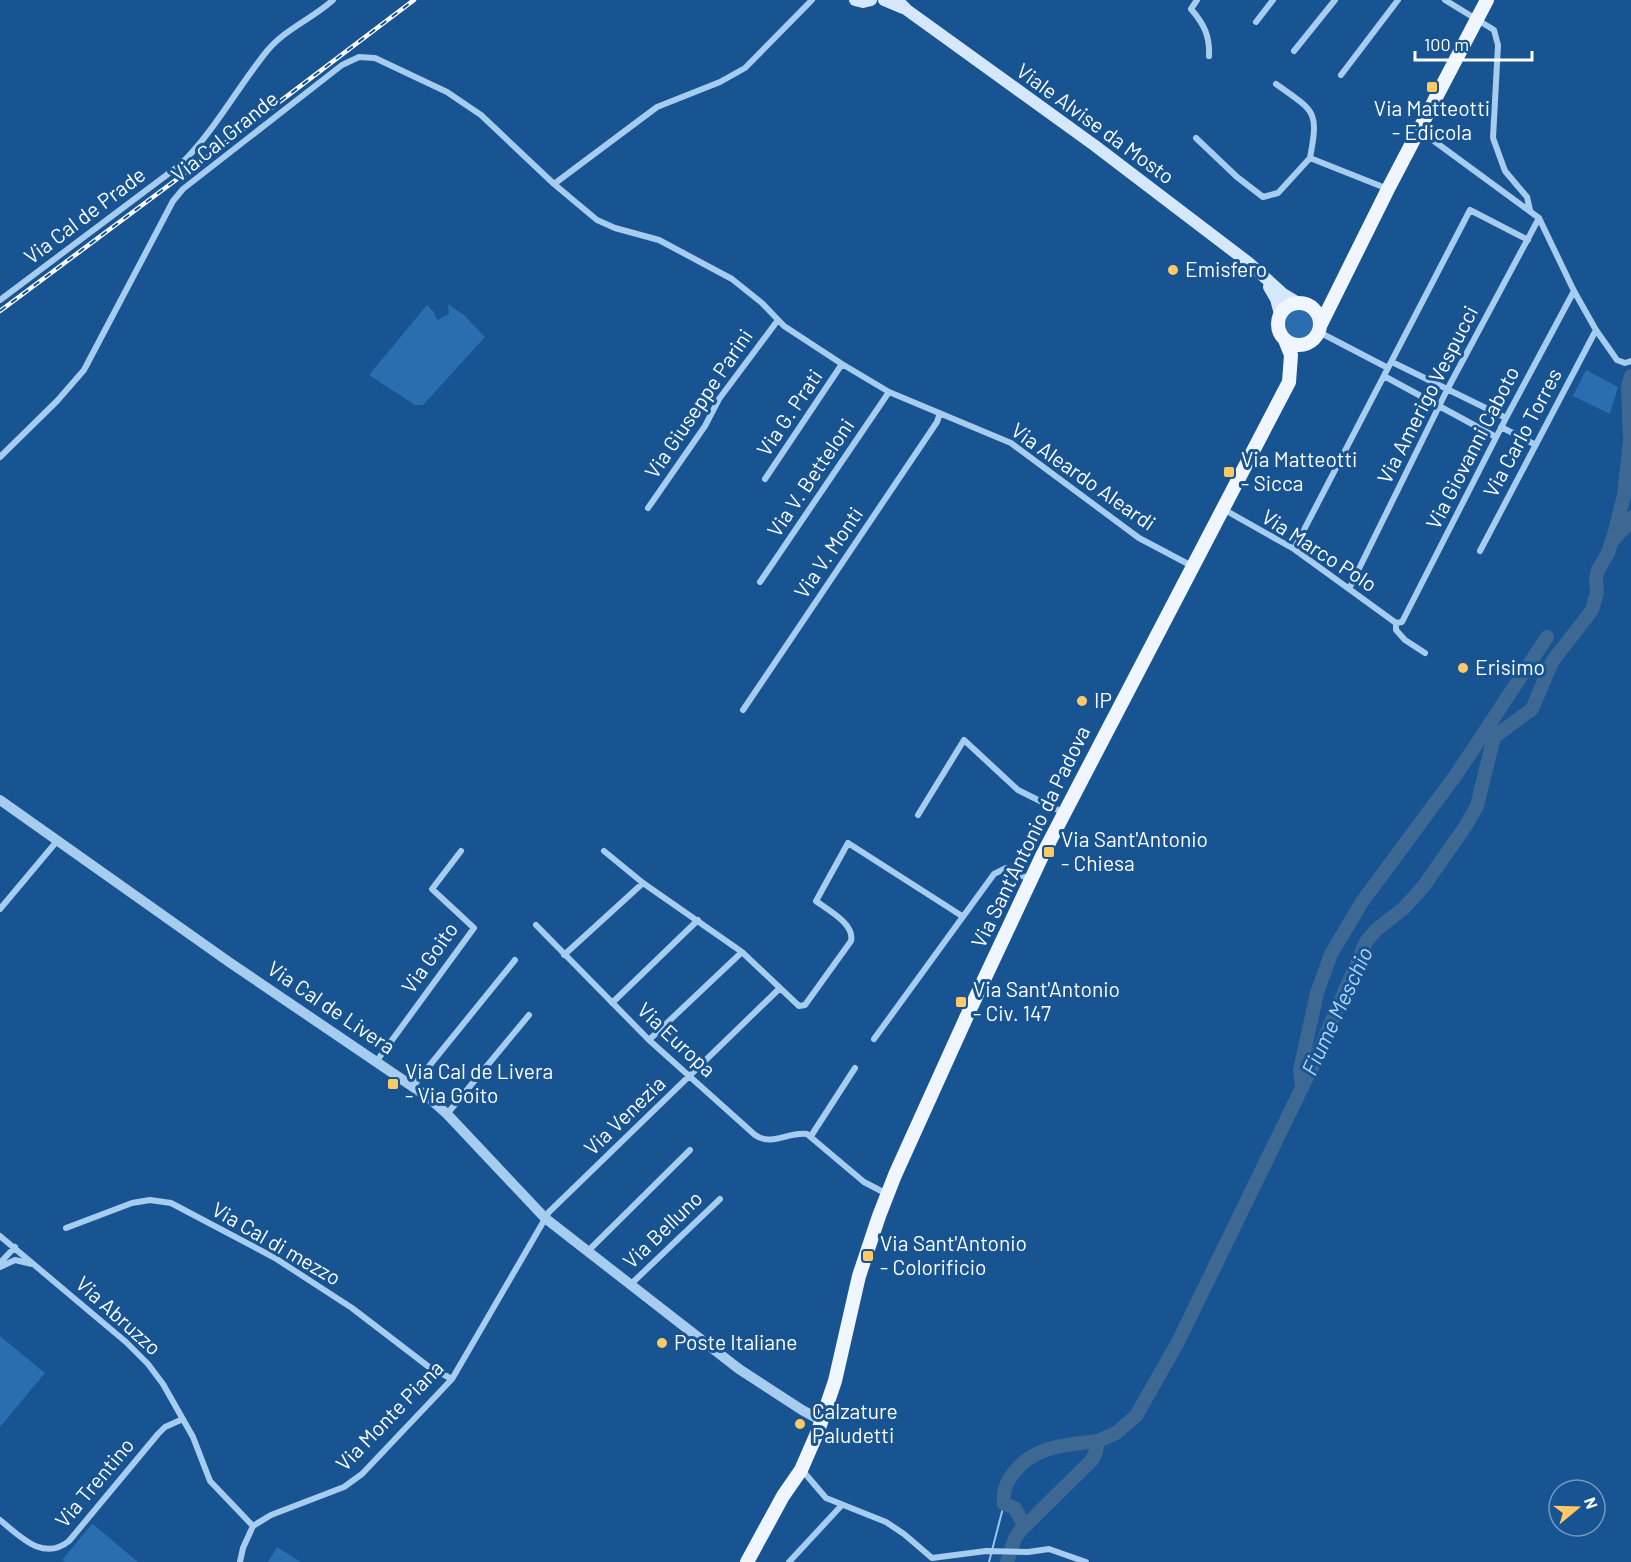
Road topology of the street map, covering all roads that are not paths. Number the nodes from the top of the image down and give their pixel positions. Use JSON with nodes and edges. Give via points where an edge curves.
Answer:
{"nodes":[{"id":1,"x":333,"y":0,"type":"edge"},
{"id":2,"x":812,"y":0,"type":"edge"},
{"id":3,"x":855,"y":0,"type":"edge"},
{"id":4,"x":871,"y":0,"type":"edge"},
{"id":5,"x":884,"y":0,"type":"edge"},
{"id":6,"x":897,"y":0,"type":"edge"},
{"id":7,"x":1197,"y":0,"type":"edge"},
{"id":8,"x":1273,"y":0,"type":"edge"},
{"id":9,"x":1335,"y":0,"type":"edge"},
{"id":10,"x":1398,"y":0,"type":"edge"},
{"id":11,"x":1446,"y":0,"type":"edge"},
{"id":12,"x":1487,"y":0,"type":"edge"},
{"id":13,"x":907,"y":10,"type":"junction"},
{"id":14,"x":1477,"y":19,"type":"junction"},
{"id":15,"x":1256,"y":22,"type":"dead end"},
{"id":16,"x":1294,"y":51,"type":"dead end"},
{"id":17,"x":1209,"y":56,"type":"dead end"},
{"id":18,"x":1341,"y":75,"type":"dead end"},
{"id":19,"x":1276,"y":84,"type":"dead end"},
{"id":20,"x":1419,"y":130,"type":"junction"},
{"id":21,"x":1196,"y":138,"type":"dead end"},
{"id":22,"x":1310,"y":158,"type":"junction"},
{"id":23,"x":554,"y":184,"type":"junction"},
{"id":24,"x":1388,"y":189,"type":"junction"},
{"id":25,"x":1530,"y":211,"type":"junction"},
{"id":26,"x":1539,"y":218,"type":"junction"},
{"id":27,"x":1528,"y":240,"type":"junction"},
{"id":28,"x":1258,"y":272,"type":"junction"},
{"id":29,"x":1340,"y":284,"type":"junction"},
{"id":30,"x":1574,"y":291,"type":"junction"},
{"id":31,"x":0,"y":300,"type":"edge"},
{"id":32,"x":1303,"y":303,"type":"junction"},
{"id":33,"x":1280,"y":314,"type":"junction"},
{"id":34,"x":778,"y":320,"type":"junction"},
{"id":35,"x":1320,"y":330,"type":"junction"},
{"id":36,"x":1596,"y":330,"type":"junction"},
{"id":37,"x":1285,"y":340,"type":"junction"},
{"id":38,"x":1308,"y":344,"type":"junction"},
{"id":39,"x":1631,"y":361,"type":"edge"},
{"id":40,"x":842,"y":364,"type":"junction"},
{"id":41,"x":1390,"y":365,"type":"junction"},
{"id":42,"x":1384,"y":376,"type":"junction"},
{"id":43,"x":1290,"y":379,"type":"junction"},
{"id":44,"x":1447,"y":390,"type":"junction"},
{"id":45,"x":889,"y":392,"type":"junction"},
{"id":46,"x":1439,"y":406,"type":"junction"},
{"id":47,"x":940,"y":414,"type":"junction"},
{"id":48,"x":1506,"y":418,"type":"junction"},
{"id":49,"x":1501,"y":427,"type":"junction"},
{"id":50,"x":1496,"y":437,"type":"junction"},
{"id":51,"x":1536,"y":444,"type":"junction"},
{"id":52,"x":0,"y":457,"type":"edge"},
{"id":53,"x":765,"y":479,"type":"dead end"},
{"id":54,"x":648,"y":508,"type":"dead end"},
{"id":55,"x":1223,"y":509,"type":"junction"},
{"id":56,"x":1294,"y":549,"type":"junction"},
{"id":57,"x":1480,"y":551,"type":"dead end"},
{"id":58,"x":1193,"y":567,"type":"junction"},
{"id":59,"x":760,"y":582,"type":"dead end"},
{"id":60,"x":1349,"y":589,"type":"junction"},
{"id":61,"x":1399,"y":622,"type":"junction"},
{"id":62,"x":1425,"y":653,"type":"dead end"},
{"id":63,"x":743,"y":710,"type":"dead end"},
{"id":64,"x":0,"y":800,"type":"edge"},
{"id":65,"x":1064,"y":813,"type":"junction"},
{"id":66,"x":918,"y":816,"type":"dead end"},
{"id":67,"x":57,"y":841,"type":"junction"},
{"id":68,"x":461,"y":851,"type":"dead end"},
{"id":69,"x":604,"y":851,"type":"dead end"},
{"id":70,"x":1030,"y":880,"type":"junction"},
{"id":71,"x":643,"y":883,"type":"junction"},
{"id":72,"x":0,"y":909,"type":"edge"},
{"id":73,"x":962,"y":916,"type":"junction"},
{"id":74,"x":698,"y":920,"type":"junction"},
{"id":75,"x":536,"y":925,"type":"dead end"},
{"id":76,"x":742,"y":952,"type":"junction"},
{"id":77,"x":564,"y":955,"type":"junction"},
{"id":78,"x":515,"y":960,"type":"dead end"},
{"id":79,"x":780,"y":988,"type":"junction"},
{"id":80,"x":612,"y":1003,"type":"junction"},
{"id":81,"x":529,"y":1015,"type":"dead end"},
{"id":82,"x":873,"y":1039,"type":"dead end"},
{"id":83,"x":649,"y":1040,"type":"junction"},
{"id":84,"x":376,"y":1062,"type":"junction"},
{"id":85,"x":855,"y":1068,"type":"dead end"},
{"id":86,"x":689,"y":1076,"type":"junction"},
{"id":87,"x":413,"y":1086,"type":"junction"},
{"id":88,"x":447,"y":1114,"type":"junction"},
{"id":89,"x":811,"y":1136,"type":"junction"},
{"id":90,"x":690,"y":1150,"type":"dead end"},
{"id":91,"x":886,"y":1194,"type":"junction"},
{"id":92,"x":720,"y":1199,"type":"dead end"},
{"id":93,"x":545,"y":1218,"type":"junction"},
{"id":94,"x":66,"y":1228,"type":"dead end"},
{"id":95,"x":0,"y":1236,"type":"edge"},
{"id":96,"x":15,"y":1247,"type":"junction"},
{"id":97,"x":588,"y":1251,"type":"junction"},
{"id":98,"x":0,"y":1265,"type":"edge"},
{"id":99,"x":35,"y":1266,"type":"junction"},
{"id":100,"x":630,"y":1285,"type":"junction"},
{"id":101,"x":452,"y":1379,"type":"junction"},
{"id":102,"x":183,"y":1419,"type":"junction"},
{"id":103,"x":822,"y":1420,"type":"junction"},
{"id":104,"x":801,"y":1470,"type":"junction"},
{"id":105,"x":841,"y":1506,"type":"junction"},
{"id":106,"x":0,"y":1520,"type":"edge"},
{"id":107,"x":253,"y":1526,"type":"junction"},
{"id":108,"x":934,"y":1560,"type":"edge"},
{"id":109,"x":240,"y":1562,"type":"edge"},
{"id":110,"x":747,"y":1562,"type":"edge"},
{"id":111,"x":789,"y":1562,"type":"edge"},
{"id":112,"x":1086,"y":1562,"type":"edge"}],
"edges":[{"from":1,"to":31,"type":"street","name":"Via Cal de Prade","via":[[267,50],[180,165]]},
{"from":2,"to":23,"type":"street","via":[[745,68],[657,107]]},
{"from":3,"to":4,"type":"main road"},
{"from":5,"to":13,"type":"main road","name":"Viale Alvise da Mosto"},
{"from":6,"to":13,"type":"main road","name":"Viale Alvise da Mosto"},
{"from":7,"to":17,"type":"street","via":[[1191,9],[1207,32]]},
{"from":8,"to":15,"type":"street"},
{"from":9,"to":16,"type":"street"},
{"from":10,"to":18,"type":"street"},
{"from":11,"to":14,"type":"street"},
{"from":12,"to":14,"type":"main road"},
{"from":13,"to":28,"type":"main road","name":"Viale Alvise da Mosto","via":[[1250,262]]},
{"from":14,"to":20,"type":"main road"},
{"from":14,"to":25,"type":"street","via":[[1494,30],[1498,45],[1493,138],[1505,171],[1527,197]]},
{"from":19,"to":22,"type":"street","via":[[1311,113],[1315,130]]},
{"from":20,"to":24,"type":"main road"},
{"from":20,"to":25,"type":"street"},
{"from":21,"to":22,"type":"street","via":[[1263,197],[1278,193]]},
{"from":22,"to":24,"type":"street"},
{"from":23,"to":34,"type":"street","name":"Via Aleardo Aleardi","via":[[597,220],[659,240],[738,282]]},
{"from":23,"to":52,"type":"street","name":"Via Cal Grande","via":[[486,119],[447,92],[379,59],[364,57],[350,61],[183,189],[173,201],[84,370]]},
{"from":24,"to":29,"type":"main road"},
{"from":25,"to":26,"type":"street"},
{"from":26,"to":27,"type":"street","name":"Via Amerigo Vespucci"},
{"from":26,"to":30,"type":"street"},
{"from":27,"to":41,"type":"street","via":[[1470,210]]},
{"from":27,"to":44,"type":"street","name":"Via Amerigo Vespucci"},
{"from":28,"to":32,"type":"main road","name":"Viale Alvise da Mosto","via":[[1283,294]]},
{"from":28,"to":33,"type":"main road","name":"Viale Alvise da Mosto","via":[[1276,299]]},
{"from":29,"to":32,"type":"main road","via":[[1323,299]]},
{"from":29,"to":35,"type":"main road"},
{"from":30,"to":36,"type":"street"},
{"from":30,"to":48,"type":"street","name":"Via Giovanni Caboto"},
{"from":32,"to":33,"type":"main road","via":[[1287,306]]},
{"from":32,"to":35,"type":"main road","via":[[1318,313]]},
{"from":33,"to":37,"type":"main road","via":[[1279,333]]},
{"from":34,"to":40,"type":"street","name":"Via Aleardo Aleardi"},
{"from":34,"to":54,"type":"street","name":"Via Giuseppe Parini","via":[[719,399],[705,426]]},
{"from":35,"to":38,"type":"main road"},
{"from":35,"to":41,"type":"street"},
{"from":36,"to":39,"type":"street","via":[[1617,360]]},
{"from":36,"to":51,"type":"street","name":"Via Carlo Torres"},
{"from":37,"to":38,"type":"main road","via":[[1295,345]]},
{"from":37,"to":43,"type":"main road","via":[[1291,356]]},
{"from":38,"to":43,"type":"main road","name":"Via Sant'Antonio da Padova","via":[[1301,351]]},
{"from":40,"to":45,"type":"street","name":"Via Aleardo Aleardi"},
{"from":40,"to":53,"type":"street","name":"Via G. Prati"},
{"from":41,"to":42,"type":"street"},
{"from":41,"to":44,"type":"street"},
{"from":42,"to":46,"type":"street"},
{"from":42,"to":56,"type":"street"},
{"from":43,"to":55,"type":"main road","name":"Via Sant'Antonio da Padova"},
{"from":44,"to":46,"type":"street","name":"Via Amerigo Vespucci"},
{"from":44,"to":48,"type":"street"},
{"from":45,"to":47,"type":"street","name":"Via Aleardo Aleardi"},
{"from":45,"to":59,"type":"street","name":"Via V. Betteloni"},
{"from":46,"to":50,"type":"street"},
{"from":46,"to":60,"type":"street","name":"Via Amerigo Vespucci"},
{"from":47,"to":58,"type":"street","name":"Via Aleardo Aleardi","via":[[1016,446],[1131,532]]},
{"from":47,"to":63,"type":"street","name":"Via V. Monti"},
{"from":48,"to":49,"type":"street","name":"Via Giovanni Caboto"},
{"from":49,"to":50,"type":"street","name":"Via Giovanni Caboto"},
{"from":49,"to":51,"type":"street"},
{"from":50,"to":61,"type":"street","name":"Via Giovanni Caboto"},
{"from":51,"to":57,"type":"street","name":"Via Carlo Torres"},
{"from":55,"to":56,"type":"street","name":"Via Marco Polo"},
{"from":55,"to":58,"type":"main road","name":"Via Sant'Antonio da Padova"},
{"from":56,"to":60,"type":"street","name":"Via Marco Polo"},
{"from":58,"to":65,"type":"main road","name":"Via Sant'Antonio da Padova"},
{"from":60,"to":61,"type":"street","name":"Via Marco Polo"},
{"from":61,"to":62,"type":"street","name":"Via Marco Polo","via":[[1396,630]]},
{"from":64,"to":67,"type":"street","name":"Via Cal de Livera"},
{"from":65,"to":66,"type":"street","via":[[1018,790],[964,740]]},
{"from":65,"to":70,"type":"main road","name":"Via Sant'Antonio da Padova"},
{"from":67,"to":72,"type":"street"},
{"from":67,"to":84,"type":"street","name":"Via Cal de Livera"},
{"from":68,"to":84,"type":"street","name":"Via Goito","via":[[432,889],[474,928]]},
{"from":69,"to":71,"type":"street"},
{"from":70,"to":73,"type":"street","via":[[1009,869],[998,871]]},
{"from":70,"to":91,"type":"main road","name":"Via Sant'Antonio da Padova"},
{"from":71,"to":74,"type":"street"},
{"from":71,"to":77,"type":"street"},
{"from":73,"to":79,"type":"street","via":[[849,843],[816,901],[849,927],[851,941],[805,1005],[795,1003]]},
{"from":73,"to":82,"type":"street"},
{"from":74,"to":76,"type":"street"},
{"from":74,"to":80,"type":"street"},
{"from":75,"to":77,"type":"street","name":"Via Europa"},
{"from":76,"to":79,"type":"street"},
{"from":76,"to":83,"type":"street"},
{"from":77,"to":80,"type":"street","name":"Via Europa"},
{"from":78,"to":87,"type":"street"},
{"from":79,"to":86,"type":"street","name":"Via Venezia"},
{"from":80,"to":83,"type":"street","name":"Via Europa"},
{"from":81,"to":88,"type":"street"},
{"from":83,"to":86,"type":"street","name":"Via Europa"},
{"from":84,"to":87,"type":"street","name":"Via Cal de Livera"},
{"from":85,"to":89,"type":"street"},
{"from":86,"to":89,"type":"street","name":"Via Europa","via":[[760,1138],[770,1140],[803,1133]]},
{"from":86,"to":93,"type":"street","name":"Via Venezia"},
{"from":87,"to":88,"type":"street","name":"Via Cal de Livera"},
{"from":88,"to":93,"type":"street","name":"Via Cal de Livera"},
{"from":89,"to":91,"type":"street","via":[[864,1182]]},
{"from":90,"to":97,"type":"street"},
{"from":91,"to":103,"type":"main road","name":"Via Sant'Antonio da Padova","via":[[859,1276]]},
{"from":92,"to":100,"type":"street","name":"Via Belluno"},
{"from":93,"to":97,"type":"street","name":"Via Cal de Livera"},
{"from":93,"to":101,"type":"street","name":"Via Monte Piana"},
{"from":94,"to":101,"type":"street","name":"Via Cal di mezzo","via":[[132,1203],[171,1203],[275,1258],[352,1308],[429,1367]]},
{"from":95,"to":96,"type":"street","name":"Via Abruzzo"},
{"from":96,"to":98,"type":"street"},
{"from":96,"to":99,"type":"street","name":"Via Abruzzo"},
{"from":97,"to":100,"type":"street","name":"Via Cal de Livera"},
{"from":98,"to":99,"type":"street","via":[[15,1260]]},
{"from":99,"to":102,"type":"street","name":"Via Abruzzo","via":[[144,1359]]},
{"from":100,"to":103,"type":"street","name":"Via Cal de Livera","via":[[739,1369]]},
{"from":101,"to":107,"type":"street","name":"Via Monte Piana","via":[[344,1488],[271,1515]]},
{"from":102,"to":106,"type":"street","name":"Via Trentino","via":[[158,1434],[59,1548],[34,1548]]},
{"from":102,"to":107,"type":"street","name":"Via Abruzzo","via":[[210,1481]]},
{"from":103,"to":104,"type":"main road","name":"Via Sant'Antonio da Padova"},
{"from":104,"to":105,"type":"street","via":[[825,1498]]},
{"from":104,"to":110,"type":"main road","name":"Via Sant'Antonio da Padova"},
{"from":105,"to":108,"type":"street","via":[[886,1522]]},
{"from":105,"to":111,"type":"street"},
{"from":107,"to":109,"type":"street"},
{"from":108,"to":112,"type":"street","via":[[990,1551],[1054,1550]]}]}
